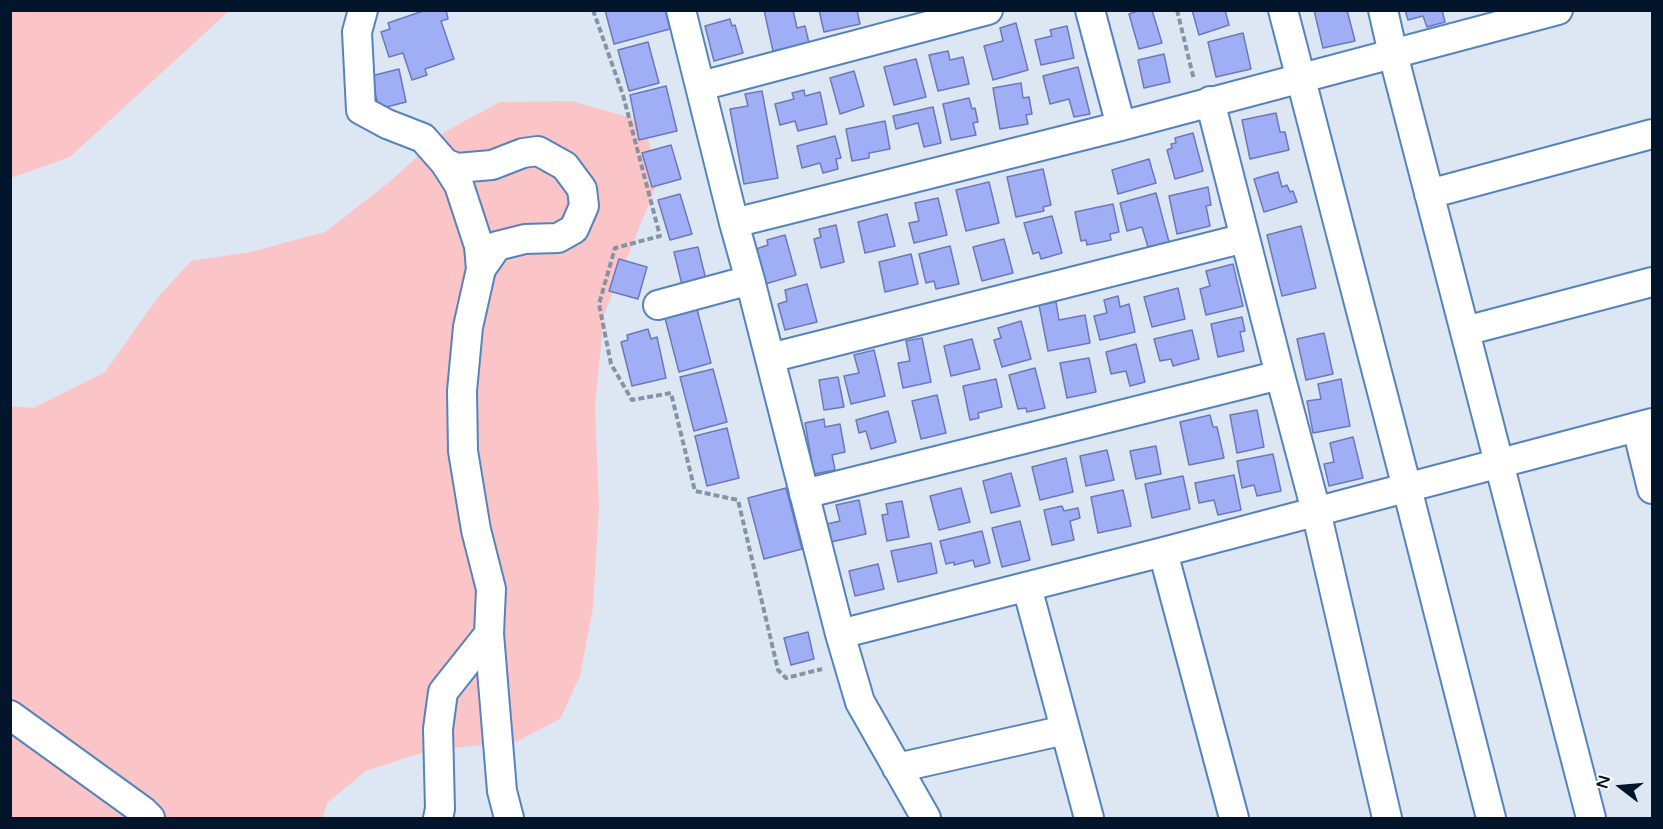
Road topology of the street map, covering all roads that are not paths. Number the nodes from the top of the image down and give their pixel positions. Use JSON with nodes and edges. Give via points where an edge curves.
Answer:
{"nodes":[{"id":1,"x":363,"y":10,"type":"edge"},
{"id":2,"x":681,"y":10,"type":"edge"},
{"id":3,"x":988,"y":10,"type":"edge"},
{"id":4,"x":1090,"y":10,"type":"edge"},
{"id":5,"x":1283,"y":10,"type":"edge"},
{"id":6,"x":1383,"y":10,"type":"edge"},
{"id":7,"x":1558,"y":10,"type":"edge"},
{"id":8,"x":1393,"y":54,"type":"junction"},
{"id":9,"x":1301,"y":77,"type":"junction"},
{"id":10,"x":700,"y":86,"type":"junction"},
{"id":11,"x":1205,"y":103,"type":"junction"},
{"id":12,"x":1121,"y":126,"type":"junction"},
{"id":13,"x":1653,"y":134,"type":"edge"},
{"id":14,"x":445,"y":163,"type":"junction"},
{"id":15,"x":1430,"y":194,"type":"junction"},
{"id":16,"x":734,"y":223,"type":"junction"},
{"id":17,"x":1245,"y":238,"type":"junction"},
{"id":18,"x":481,"y":269,"type":"junction"},
{"id":19,"x":750,"y":279,"type":"junction"},
{"id":20,"x":1653,"y":282,"type":"edge"},
{"id":21,"x":658,"y":305,"type":"dead end"},
{"id":22,"x":1465,"y":331,"type":"junction"},
{"id":23,"x":770,"y":358,"type":"junction"},
{"id":24,"x":1280,"y":375,"type":"junction"},
{"id":25,"x":1645,"y":425,"type":"edge"},
{"id":26,"x":1500,"y":464,"type":"junction"},
{"id":27,"x":1407,"y":488,"type":"junction"},
{"id":28,"x":1653,"y":489,"type":"edge"},
{"id":29,"x":804,"y":494,"type":"junction"},
{"id":30,"x":1316,"y":512,"type":"junction"},
{"id":31,"x":1163,"y":552,"type":"junction"},
{"id":32,"x":1027,"y":587,"type":"junction"},
{"id":33,"x":489,"y":634,"type":"junction"},
{"id":34,"x":840,"y":634,"type":"junction"},
{"id":35,"x":10,"y":715,"type":"edge"},
{"id":36,"x":1065,"y":730,"type":"junction"},
{"id":37,"x":897,"y":768,"type":"junction"},
{"id":38,"x":150,"y":819,"type":"edge"},
{"id":39,"x":438,"y":819,"type":"edge"},
{"id":40,"x":509,"y":819,"type":"edge"},
{"id":41,"x":926,"y":819,"type":"edge"},
{"id":42,"x":1089,"y":819,"type":"edge"},
{"id":43,"x":1233,"y":819,"type":"edge"},
{"id":44,"x":1387,"y":819,"type":"edge"},
{"id":45,"x":1491,"y":819,"type":"edge"},
{"id":46,"x":1591,"y":819,"type":"edge"}],
"edges":[{"from":1,"to":14,"type":"street","via":[[357,32],[360,111],[423,138]]},
{"from":2,"to":10,"type":"street"},
{"from":3,"to":10,"type":"street"},
{"from":4,"to":12,"type":"street"},
{"from":5,"to":9,"type":"street"},
{"from":6,"to":8,"type":"street"},
{"from":7,"to":8,"type":"street"},
{"from":8,"to":9,"type":"street"},
{"from":8,"to":15,"type":"street"},
{"from":9,"to":11,"type":"street"},
{"from":9,"to":27,"type":"street"},
{"from":10,"to":16,"type":"street"},
{"from":11,"to":12,"type":"street"},
{"from":11,"to":17,"type":"street"},
{"from":12,"to":16,"type":"street"},
{"from":13,"to":15,"type":"street"},
{"from":14,"to":18,"type":"street","via":[[459,185],[479,246]]},
{"from":14,"to":18,"type":"street","via":[[457,168],[492,165],[538,151],[565,166],[582,189],[584,206],[574,230],[558,238],[525,239],[496,246]]},
{"from":15,"to":22,"type":"street"},
{"from":16,"to":19,"type":"street"},
{"from":17,"to":23,"type":"street"},
{"from":17,"to":24,"type":"street"},
{"from":18,"to":33,"type":"street","via":[[468,327],[462,391],[463,452],[491,589]]},
{"from":19,"to":21,"type":"street"},
{"from":19,"to":23,"type":"street"},
{"from":20,"to":22,"type":"street"},
{"from":22,"to":26,"type":"street"},
{"from":23,"to":29,"type":"street"},
{"from":24,"to":29,"type":"street"},
{"from":24,"to":30,"type":"street"},
{"from":25,"to":26,"type":"street"},
{"from":25,"to":28,"type":"street"},
{"from":26,"to":27,"type":"street"},
{"from":26,"to":46,"type":"street"},
{"from":27,"to":30,"type":"street"},
{"from":27,"to":45,"type":"street"},
{"from":29,"to":34,"type":"street"},
{"from":30,"to":31,"type":"street"},
{"from":30,"to":44,"type":"street"},
{"from":31,"to":32,"type":"street"},
{"from":31,"to":43,"type":"street"},
{"from":32,"to":34,"type":"street"},
{"from":32,"to":36,"type":"street"},
{"from":33,"to":39,"type":"street","via":[[443,692],[438,729]]},
{"from":33,"to":40,"type":"street","via":[[502,791]]},
{"from":34,"to":37,"type":"street","via":[[860,702]]},
{"from":35,"to":38,"type":"street"},
{"from":36,"to":37,"type":"street"},
{"from":36,"to":42,"type":"street"},
{"from":37,"to":41,"type":"street"}]}
